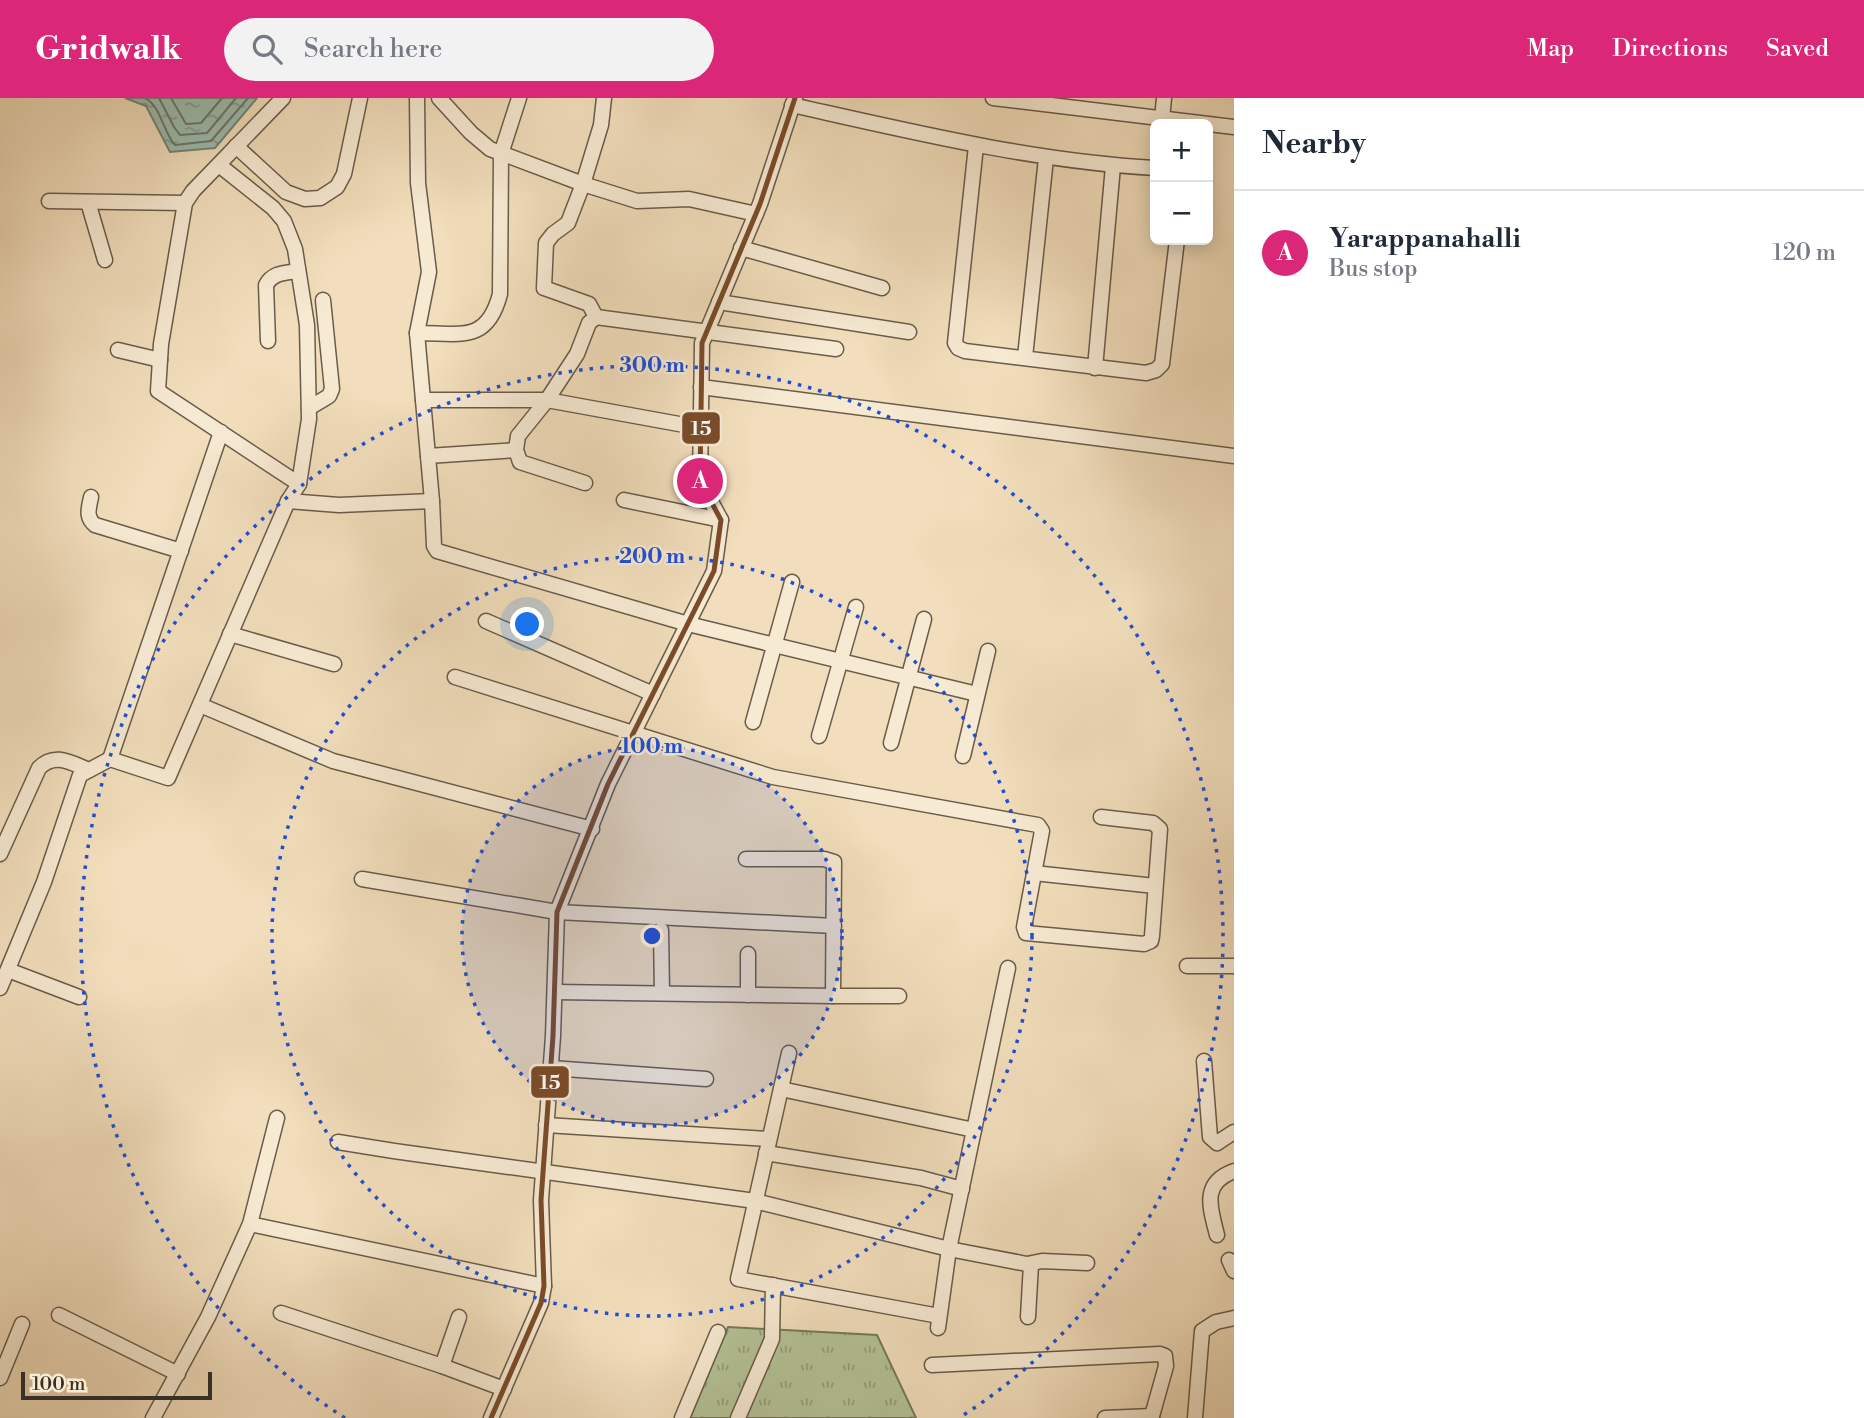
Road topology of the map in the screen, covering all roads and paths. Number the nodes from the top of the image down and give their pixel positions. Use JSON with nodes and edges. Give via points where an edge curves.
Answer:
{"nodes":[{"id":1,"x":283,"y":98,"type":"edge"},
{"id":2,"x":360,"y":98,"type":"edge"},
{"id":3,"x":417,"y":98,"type":"edge"},
{"id":4,"x":439,"y":98,"type":"edge"},
{"id":5,"x":519,"y":98,"type":"edge"},
{"id":6,"x":604,"y":98,"type":"edge"},
{"id":7,"x":993,"y":98,"type":"edge"},
{"id":8,"x":1164,"y":98,"type":"edge"},
{"id":9,"x":794,"y":102,"type":"edge"},
{"id":10,"x":1162,"y":119,"type":"joint"},
{"id":11,"x":1213,"y":125,"type":"edge"},
{"id":12,"x":1234,"y":127,"type":"edge"},
{"id":13,"x":236,"y":146,"type":"junction"},
{"id":14,"x":976,"y":146,"type":"junction"},
{"id":15,"x":501,"y":154,"type":"junction"},
{"id":16,"x":1046,"y":158,"type":"junction"},
{"id":17,"x":219,"y":165,"type":"junction"},
{"id":18,"x":1113,"y":166,"type":"junction"},
{"id":19,"x":1150,"y":168,"type":"edge"},
{"id":20,"x":583,"y":184,"type":"junction"},
{"id":21,"x":49,"y":201,"type":"dead end"},
{"id":22,"x":88,"y":202,"type":"junction"},
{"id":23,"x":185,"y":203,"type":"junction"},
{"id":24,"x":756,"y":214,"type":"junction"},
{"id":25,"x":1176,"y":245,"type":"edge"},
{"id":26,"x":741,"y":248,"type":"junction"},
{"id":27,"x":105,"y":260,"type":"dead end"},
{"id":28,"x":299,"y":271,"type":"junction"},
{"id":29,"x":882,"y":288,"type":"dead end"},
{"id":30,"x":323,"y":300,"type":"dead end"},
{"id":31,"x":719,"y":302,"type":"junction"},
{"id":32,"x":596,"y":317,"type":"junction"},
{"id":33,"x":706,"y":332,"type":"junction"},
{"id":34,"x":909,"y":332,"type":"dead end"},
{"id":35,"x":417,"y":333,"type":"junction"},
{"id":36,"x":268,"y":341,"type":"dead end"},
{"id":37,"x":835,"y":349,"type":"dead end"},
{"id":38,"x":118,"y":350,"type":"dead end"},
{"id":39,"x":1025,"y":357,"type":"junction"},
{"id":40,"x":160,"y":360,"type":"junction"},
{"id":41,"x":1096,"y":368,"type":"junction"},
{"id":42,"x":701,"y":387,"type":"junction"},
{"id":43,"x":423,"y":400,"type":"junction"},
{"id":44,"x":547,"y":400,"type":"junction"},
{"id":45,"x":309,"y":408,"type":"junction"},
{"id":46,"x":701,"y":428,"type":"junction"},
{"id":47,"x":221,"y":432,"type":"junction"},
{"id":48,"x":516,"y":450,"type":"junction"},
{"id":49,"x":1233,"y":453,"type":"edge"},
{"id":50,"x":428,"y":456,"type":"junction"},
{"id":51,"x":585,"y":482,"type":"dead end"},
{"id":52,"x":299,"y":484,"type":"junction"},
{"id":53,"x":91,"y":497,"type":"dead end"},
{"id":54,"x":624,"y":500,"type":"dead end"},
{"id":55,"x":288,"y":501,"type":"junction"},
{"id":56,"x":432,"y":501,"type":"junction"},
{"id":57,"x":721,"y":520,"type":"junction"},
{"id":58,"x":181,"y":551,"type":"junction"},
{"id":59,"x":792,"y":582,"type":"dead end"},
{"id":60,"x":856,"y":607,"type":"dead end"},
{"id":61,"x":924,"y":619,"type":"dead end"},
{"id":62,"x":486,"y":621,"type":"dead end"},
{"id":63,"x":688,"y":624,"type":"junction"},
{"id":64,"x":230,"y":635,"type":"junction"},
{"id":65,"x":775,"y":645,"type":"junction"},
{"id":66,"x":988,"y":651,"type":"dead end"},
{"id":67,"x":841,"y":661,"type":"junction"},
{"id":68,"x":334,"y":664,"type":"dead end"},
{"id":69,"x":455,"y":677,"type":"dead end"},
{"id":70,"x":908,"y":677,"type":"junction"},
{"id":71,"x":653,"y":694,"type":"junction"},
{"id":72,"x":977,"y":694,"type":"junction"},
{"id":73,"x":200,"y":705,"type":"junction"},
{"id":74,"x":753,"y":722,"type":"dead end"},
{"id":75,"x":633,"y":734,"type":"junction"},
{"id":76,"x":819,"y":736,"type":"dead end"},
{"id":77,"x":891,"y":743,"type":"dead end"},
{"id":78,"x":963,"y":756,"type":"dead end"},
{"id":79,"x":110,"y":759,"type":"junction"},
{"id":80,"x":89,"y":770,"type":"junction"},
{"id":81,"x":1101,"y":817,"type":"dead end"},
{"id":82,"x":592,"y":829,"type":"junction"},
{"id":83,"x":0,"y":854,"type":"edge"},
{"id":84,"x":746,"y":859,"type":"dead end"},
{"id":85,"x":1034,"y":873,"type":"junction"},
{"id":86,"x":362,"y":879,"type":"dead end"},
{"id":87,"x":1155,"y":886,"type":"junction"},
{"id":88,"x":557,"y":912,"type":"junction"},
{"id":89,"x":834,"y":926,"type":"junction"},
{"id":90,"x":661,"y":930,"type":"dead end"},
{"id":91,"x":748,"y":954,"type":"dead end"},
{"id":92,"x":1187,"y":966,"type":"dead end"},
{"id":93,"x":1234,"y":966,"type":"edge"},
{"id":94,"x":1008,"y":968,"type":"dead end"},
{"id":95,"x":8,"y":970,"type":"junction"},
{"id":96,"x":0,"y":988,"type":"edge"},
{"id":97,"x":555,"y":992,"type":"junction"},
{"id":98,"x":662,"y":993,"type":"junction"},
{"id":99,"x":748,"y":995,"type":"junction"},
{"id":100,"x":833,"y":996,"type":"junction"},
{"id":101,"x":900,"y":996,"type":"dead end"},
{"id":102,"x":79,"y":997,"type":"dead end"},
{"id":103,"x":789,"y":1053,"type":"dead end"},
{"id":104,"x":1204,"y":1061,"type":"dead end"},
{"id":105,"x":551,"y":1068,"type":"junction"},
{"id":106,"x":706,"y":1079,"type":"dead end"},
{"id":107,"x":781,"y":1089,"type":"junction"},
{"id":108,"x":277,"y":1118,"type":"dead end"},
{"id":109,"x":547,"y":1125,"type":"junction"},
{"id":110,"x":974,"y":1130,"type":"junction"},
{"id":111,"x":1234,"y":1132,"type":"edge"},
{"id":112,"x":338,"y":1142,"type":"dead end"},
{"id":113,"x":768,"y":1146,"type":"junction"},
{"id":114,"x":1234,"y":1171,"type":"edge"},
{"id":115,"x":543,"y":1172,"type":"junction"},
{"id":116,"x":962,"y":1189,"type":"junction"},
{"id":117,"x":755,"y":1201,"type":"junction"},
{"id":118,"x":250,"y":1224,"type":"junction"},
{"id":119,"x":1217,"y":1234,"type":"dead end"},
{"id":120,"x":949,"y":1249,"type":"junction"},
{"id":121,"x":1087,"y":1262,"type":"dead end"},
{"id":122,"x":1031,"y":1264,"type":"junction"},
{"id":123,"x":774,"y":1285,"type":"junction"},
{"id":124,"x":544,"y":1286,"type":"junction"},
{"id":125,"x":281,"y":1313,"type":"dead end"},
{"id":126,"x":58,"y":1315,"type":"dead end"},
{"id":127,"x":459,"y":1317,"type":"dead end"},
{"id":128,"x":1028,"y":1317,"type":"dead end"},
{"id":129,"x":1234,"y":1318,"type":"edge"},
{"id":130,"x":22,"y":1324,"type":"dead end"},
{"id":131,"x":718,"y":1332,"type":"dead end"},
{"id":132,"x":932,"y":1365,"type":"dead end"},
{"id":133,"x":442,"y":1366,"type":"junction"},
{"id":134,"x":178,"y":1374,"type":"junction"},
{"id":135,"x":0,"y":1378,"type":"edge"},
{"id":136,"x":503,"y":1389,"type":"junction"},
{"id":137,"x":1151,"y":1417,"type":"edge"},
{"id":138,"x":153,"y":1418,"type":"edge"},
{"id":139,"x":491,"y":1418,"type":"edge"},
{"id":140,"x":682,"y":1418,"type":"edge"},
{"id":141,"x":738,"y":1418,"type":"edge"},
{"id":142,"x":1105,"y":1418,"type":"edge"},
{"id":143,"x":1195,"y":1418,"type":"edge"}],
"edges":[{"from":1,"to":13,"type":"street"},
{"from":2,"to":13,"type":"street","via":[[344,174],[337,187],[320,198],[305,199],[286,192]]},
{"from":3,"to":35,"type":"street","via":[[418,183],[429,272]]},
{"from":4,"to":15,"type":"street","via":[[471,133]]},
{"from":5,"to":15,"type":"street"},
{"from":6,"to":20,"type":"street"},
{"from":7,"to":10,"type":"street"},
{"from":8,"to":10,"type":"street"},
{"from":9,"to":14,"type":"street"},
{"from":9,"to":24,"type":"street"},
{"from":11,"to":12,"type":"street"},
{"from":13,"to":17,"type":"street"},
{"from":14,"to":16,"type":"street"},
{"from":14,"to":39,"type":"street","via":[[955,343],[965,351]]},
{"from":15,"to":20,"type":"street"},
{"from":15,"to":35,"type":"street","via":[[500,294],[495,312],[473,333]]},
{"from":16,"to":18,"type":"street"},
{"from":16,"to":39,"type":"street"},
{"from":17,"to":23,"type":"street"},
{"from":17,"to":28,"type":"street","via":[[284,221]]},
{"from":18,"to":19,"type":"street"},
{"from":18,"to":41,"type":"street"},
{"from":20,"to":24,"type":"street","via":[[638,201],[689,200]]},
{"from":20,"to":32,"type":"street","via":[[568,223],[546,243],[544,288],[589,304]]},
{"from":21,"to":22,"type":"street"},
{"from":22,"to":23,"type":"street"},
{"from":22,"to":27,"type":"street"},
{"from":23,"to":40,"type":"street"},
{"from":24,"to":26,"type":"street"},
{"from":25,"to":41,"type":"street","via":[[1162,364],[1146,373]]},
{"from":26,"to":29,"type":"street"},
{"from":26,"to":31,"type":"street"},
{"from":28,"to":36,"type":"street","via":[[270,278]]},
{"from":28,"to":45,"type":"street","via":[[307,325]]},
{"from":30,"to":45,"type":"street","via":[[332,389]]},
{"from":31,"to":33,"type":"street"},
{"from":31,"to":34,"type":"street"},
{"from":32,"to":33,"type":"street"},
{"from":32,"to":44,"type":"street"},
{"from":33,"to":37,"type":"street"},
{"from":33,"to":42,"type":"street"},
{"from":35,"to":43,"type":"street"},
{"from":38,"to":40,"type":"street"},
{"from":39,"to":41,"type":"street"},
{"from":40,"to":47,"type":"street","via":[[158,391]]},
{"from":42,"to":46,"type":"street"},
{"from":42,"to":49,"type":"street"},
{"from":43,"to":44,"type":"street"},
{"from":43,"to":50,"type":"street"},
{"from":44,"to":46,"type":"street"},
{"from":44,"to":48,"type":"street","via":[[518,436]]},
{"from":45,"to":52,"type":"street"},
{"from":46,"to":57,"type":"street","via":[[700,481]]},
{"from":47,"to":52,"type":"street"},
{"from":47,"to":58,"type":"street"},
{"from":48,"to":50,"type":"street"},
{"from":48,"to":51,"type":"street","via":[[520,462]]},
{"from":50,"to":56,"type":"street"},
{"from":52,"to":55,"type":"street"},
{"from":53,"to":58,"type":"street","via":[[87,513],[95,525]]},
{"from":54,"to":57,"type":"street"},
{"from":55,"to":56,"type":"street","via":[[339,505]]},
{"from":55,"to":64,"type":"street"},
{"from":56,"to":63,"type":"street","via":[[434,546],[444,554]]},
{"from":57,"to":63,"type":"street","via":[[714,571]]},
{"from":58,"to":79,"type":"street"},
{"from":59,"to":65,"type":"street"},
{"from":60,"to":67,"type":"street"},
{"from":61,"to":70,"type":"street"},
{"from":62,"to":71,"type":"street"},
{"from":63,"to":65,"type":"street"},
{"from":63,"to":71,"type":"street"},
{"from":64,"to":68,"type":"street"},
{"from":64,"to":73,"type":"street"},
{"from":65,"to":67,"type":"street"},
{"from":65,"to":74,"type":"street"},
{"from":66,"to":72,"type":"street"},
{"from":67,"to":70,"type":"street"},
{"from":67,"to":76,"type":"street"},
{"from":69,"to":75,"type":"street"},
{"from":70,"to":72,"type":"street"},
{"from":70,"to":77,"type":"street"},
{"from":71,"to":75,"type":"street"},
{"from":72,"to":78,"type":"street"},
{"from":73,"to":79,"type":"street","via":[[169,778]]},
{"from":73,"to":82,"type":"street","via":[[333,761]]},
{"from":75,"to":82,"type":"street"},
{"from":75,"to":85,"type":"street","via":[[773,777],[1038,825],[1042,831]]},
{"from":79,"to":80,"type":"street"},
{"from":80,"to":83,"type":"street","via":[[56,758],[46,761]]},
{"from":80,"to":95,"type":"street","via":[[80,775]]},
{"from":81,"to":87,"type":"street","via":[[1158,825]]},
{"from":82,"to":88,"type":"street"},
{"from":84,"to":89,"type":"street","via":[[834,862]]},
{"from":85,"to":87,"type":"street"},
{"from":85,"to":87,"type":"street","via":[[1024,927],[1026,933],[1037,935],[1148,943]]},
{"from":86,"to":88,"type":"street"},
{"from":88,"to":89,"type":"street"},
{"from":88,"to":97,"type":"street"},
{"from":89,"to":100,"type":"street"},
{"from":90,"to":98,"type":"street"},
{"from":91,"to":99,"type":"street"},
{"from":92,"to":93,"type":"street"},
{"from":94,"to":110,"type":"street"},
{"from":95,"to":96,"type":"street"},
{"from":95,"to":102,"type":"street"},
{"from":97,"to":98,"type":"street"},
{"from":97,"to":105,"type":"street"},
{"from":98,"to":99,"type":"street"},
{"from":99,"to":100,"type":"street"},
{"from":100,"to":101,"type":"street"},
{"from":103,"to":107,"type":"street"},
{"from":104,"to":111,"type":"street","via":[[1210,1137],[1217,1143]]},
{"from":105,"to":106,"type":"street"},
{"from":105,"to":109,"type":"street"},
{"from":107,"to":110,"type":"street"},
{"from":107,"to":113,"type":"street"},
{"from":108,"to":118,"type":"street"},
{"from":109,"to":113,"type":"street"},
{"from":109,"to":115,"type":"street"},
{"from":110,"to":116,"type":"street"},
{"from":112,"to":115,"type":"street"},
{"from":113,"to":116,"type":"street"},
{"from":113,"to":117,"type":"street"},
{"from":114,"to":119,"type":"street","via":[[1221,1176],[1211,1190],[1209,1203]]},
{"from":115,"to":117,"type":"street"},
{"from":115,"to":124,"type":"street"},
{"from":116,"to":120,"type":"street"},
{"from":117,"to":120,"type":"street"},
{"from":117,"to":123,"type":"street","via":[[738,1279]]},
{"from":118,"to":124,"type":"street"},
{"from":118,"to":134,"type":"street"},
{"from":120,"to":122,"type":"street"},
{"from":120,"to":123,"type":"street","via":[[939,1322]]},
{"from":121,"to":122,"type":"street"},
{"from":122,"to":128,"type":"street"},
{"from":123,"to":141,"type":"street","via":[[772,1339]]},
{"from":124,"to":136,"type":"street"},
{"from":125,"to":133,"type":"street"},
{"from":126,"to":134,"type":"street"},
{"from":127,"to":133,"type":"street"},
{"from":129,"to":143,"type":"street","via":[[1202,1331]]},
{"from":130,"to":135,"type":"street"},
{"from":131,"to":140,"type":"street"},
{"from":132,"to":137,"type":"street","via":[[1160,1354],[1165,1356],[1166,1366]]},
{"from":133,"to":136,"type":"street"},
{"from":134,"to":138,"type":"street"},
{"from":136,"to":139,"type":"street"},
{"from":137,"to":142,"type":"street"}]}
